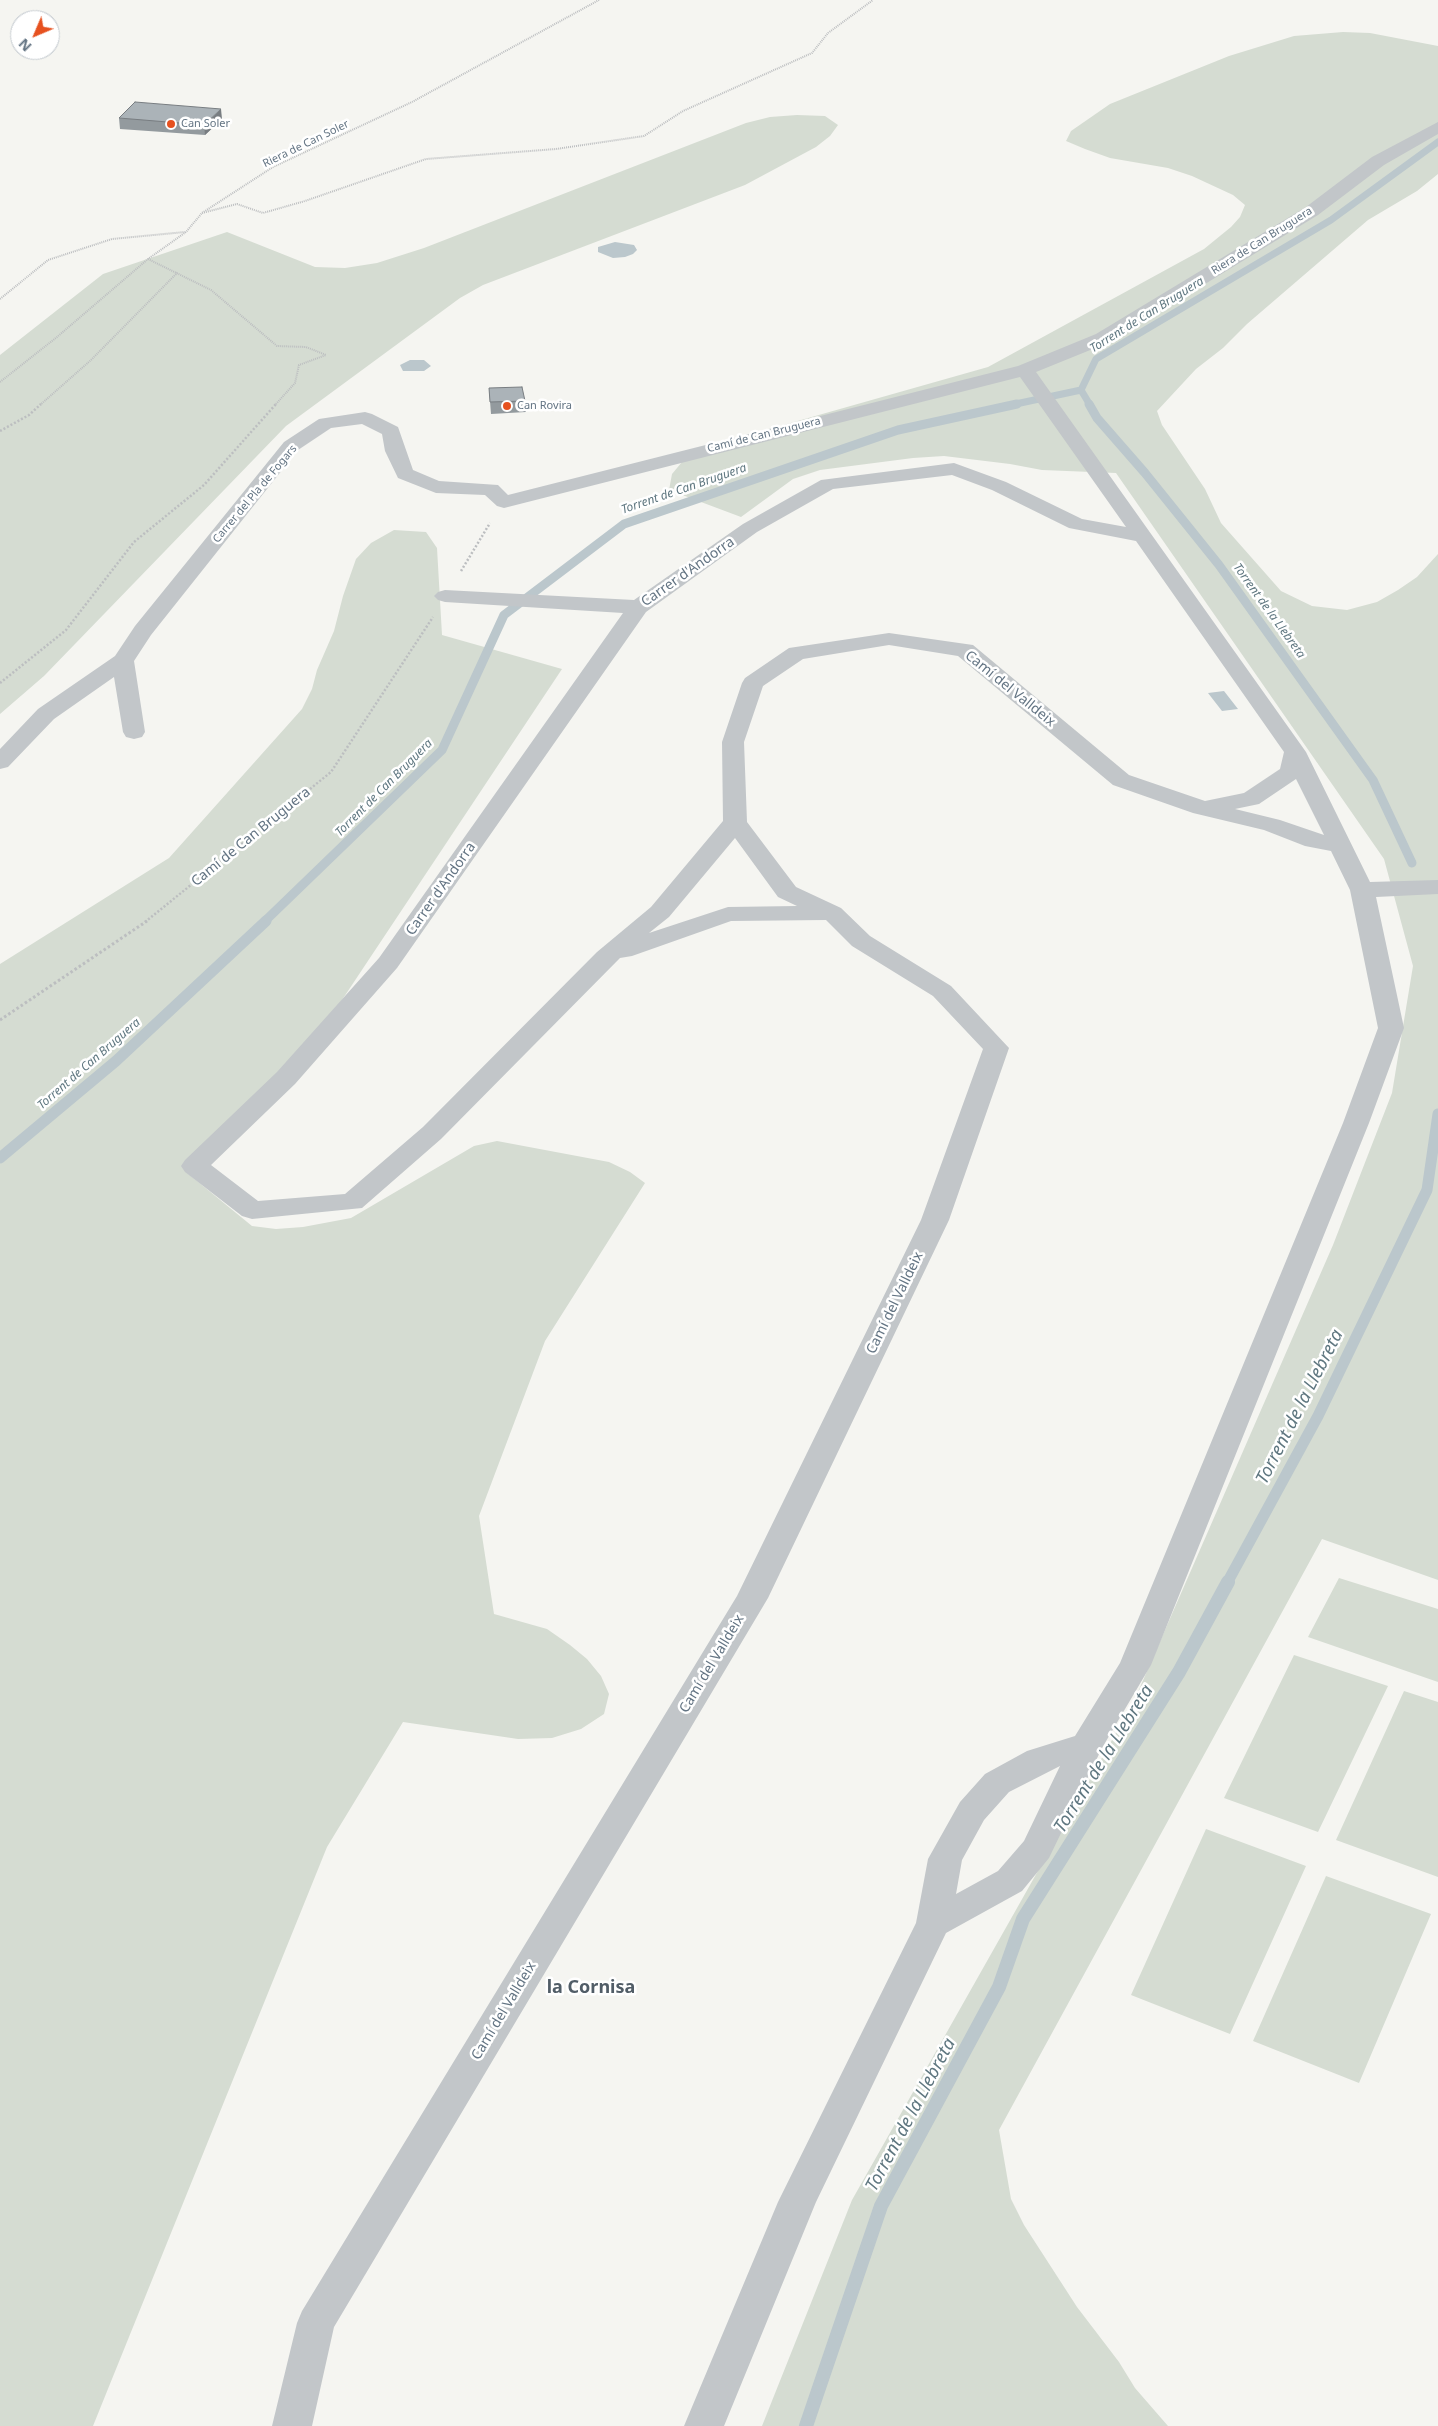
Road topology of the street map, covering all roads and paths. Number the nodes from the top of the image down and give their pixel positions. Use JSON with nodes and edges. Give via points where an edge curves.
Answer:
{"nodes":[{"id":1,"x":599,"y":0,"type":"edge"},
{"id":2,"x":873,"y":0,"type":"edge"},
{"id":3,"x":1438,"y":127,"type":"edge"},
{"id":4,"x":202,"y":213,"type":"junction"},
{"id":5,"x":186,"y":232,"type":"junction"},
{"id":6,"x":148,"y":259,"type":"junction"},
{"id":7,"x":178,"y":272,"type":"junction"},
{"id":8,"x":0,"y":299,"type":"edge"},
{"id":9,"x":1025,"y":370,"type":"junction"},
{"id":10,"x":0,"y":382,"type":"edge"},
{"id":11,"x":0,"y":431,"type":"edge"},
{"id":12,"x":497,"y":495,"type":"junction"},
{"id":13,"x":1141,"y":536,"type":"junction"},
{"id":14,"x":445,"y":596,"type":"junction"},
{"id":15,"x":638,"y":607,"type":"junction"},
{"id":16,"x":123,"y":662,"type":"junction"},
{"id":17,"x":0,"y":682,"type":"edge"},
{"id":18,"x":134,"y":732,"type":"dead end"},
{"id":19,"x":1295,"y":752,"type":"junction"},
{"id":20,"x":0,"y":762,"type":"edge"},
{"id":21,"x":1201,"y":808,"type":"junction"},
{"id":22,"x":736,"y":822,"type":"junction"},
{"id":23,"x":1341,"y":845,"type":"junction"},
{"id":24,"x":1438,"y":887,"type":"edge"},
{"id":25,"x":1362,"y":890,"type":"junction"},
{"id":26,"x":832,"y":913,"type":"junction"},
{"id":27,"x":606,"y":957,"type":"junction"},
{"id":28,"x":0,"y":1020,"type":"edge"},
{"id":29,"x":1087,"y":1745,"type":"junction"},
{"id":30,"x":933,"y":1923,"type":"junction"},
{"id":31,"x":292,"y":2426,"type":"edge"},
{"id":32,"x":704,"y":2426,"type":"edge"}],
"edges":[{"from":1,"to":4,"type":"path","name":"Riera de Can Soler","via":[[412,102],[273,167]]},
{"from":2,"to":4,"type":"path","via":[[828,33],[812,53],[682,111],[644,136],[556,149],[426,160],[263,213],[236,204]]},
{"from":3,"to":9,"type":"street","name":"Riera de Can Bruguera","via":[[1378,161],[1312,211],[1111,333]]},
{"from":4,"to":5,"type":"path","name":"Riera de Can Soler"},
{"from":5,"to":6,"type":"path","name":"Riera de Can Soler"},
{"from":5,"to":8,"type":"path","via":[[112,239],[48,260]]},
{"from":6,"to":7,"type":"path"},
{"from":6,"to":10,"type":"path","name":"Riera de Can Soler"},
{"from":7,"to":11,"type":"path","via":[[91,360],[36,409]]},
{"from":7,"to":17,"type":"path","via":[[211,290],[277,346],[306,347],[326,355],[299,366],[295,383],[204,485],[134,542],[66,630]]},
{"from":9,"to":12,"type":"street","name":"Camí de Can Bruguera"},
{"from":9,"to":13,"type":"street"},
{"from":12,"to":14,"type":"path","name":"Camí de Can Bruguera"},
{"from":12,"to":16,"type":"street","name":"Carrer del Pla de Fogars","via":[[436,487],[405,474],[395,451],[391,430],[365,418],[326,423],[291,446],[143,631]]},
{"from":13,"to":15,"type":"street","name":"Carrer d'Andorra","via":[[1076,524],[999,486],[954,469],[828,484],[750,528]]},
{"from":13,"to":19,"type":"street"},
{"from":14,"to":15,"type":"street"},
{"from":14,"to":28,"type":"path","name":"Camí de Can Bruguera","via":[[331,772],[138,928]]},
{"from":15,"to":27,"type":"street","name":"Carrer d'Andorra","via":[[388,963],[286,1078],[195,1166],[252,1210],[352,1202],[432,1133]]},
{"from":16,"to":18,"type":"street"},
{"from":16,"to":20,"type":"street","name":"Carrer del Pla de Fogars","via":[[46,714]]},
{"from":19,"to":21,"type":"street","name":"Camí del Valldeix","via":[[1290,772],[1251,799]]},
{"from":19,"to":23,"type":"street"},
{"from":21,"to":22,"type":"street","name":"Camí del Valldeix","via":[[1121,780],[965,650],[889,639],[797,653],[753,683],[733,742]]},
{"from":21,"to":23,"type":"street","name":"Camí del Valldeix","via":[[1272,825],[1313,841]]},
{"from":22,"to":26,"type":"street","name":"Camí del Valldeix","via":[[787,892]]},
{"from":22,"to":27,"type":"street","name":"Carrer d'Andorra","via":[[660,912]]},
{"from":23,"to":25,"type":"street"},
{"from":24,"to":25,"type":"street"},
{"from":25,"to":29,"type":"street","via":[[1391,1028],[1356,1123],[1135,1665]]},
{"from":26,"to":27,"type":"street","name":"Carrer d'Andorra","via":[[728,914]]},
{"from":26,"to":31,"type":"street","name":"Camí del Valldeix","via":[[861,941],[942,991],[996,1048],[945,1193],[931,1229],[752,1598],[316,2323]]},
{"from":29,"to":30,"type":"street","via":[[1037,1849],[1010,1881]]},
{"from":29,"to":30,"type":"street","via":[[1039,1760],[997,1783],[972,1811],[945,1859]]},
{"from":30,"to":32,"type":"street","via":[[797,2202]]}]}
